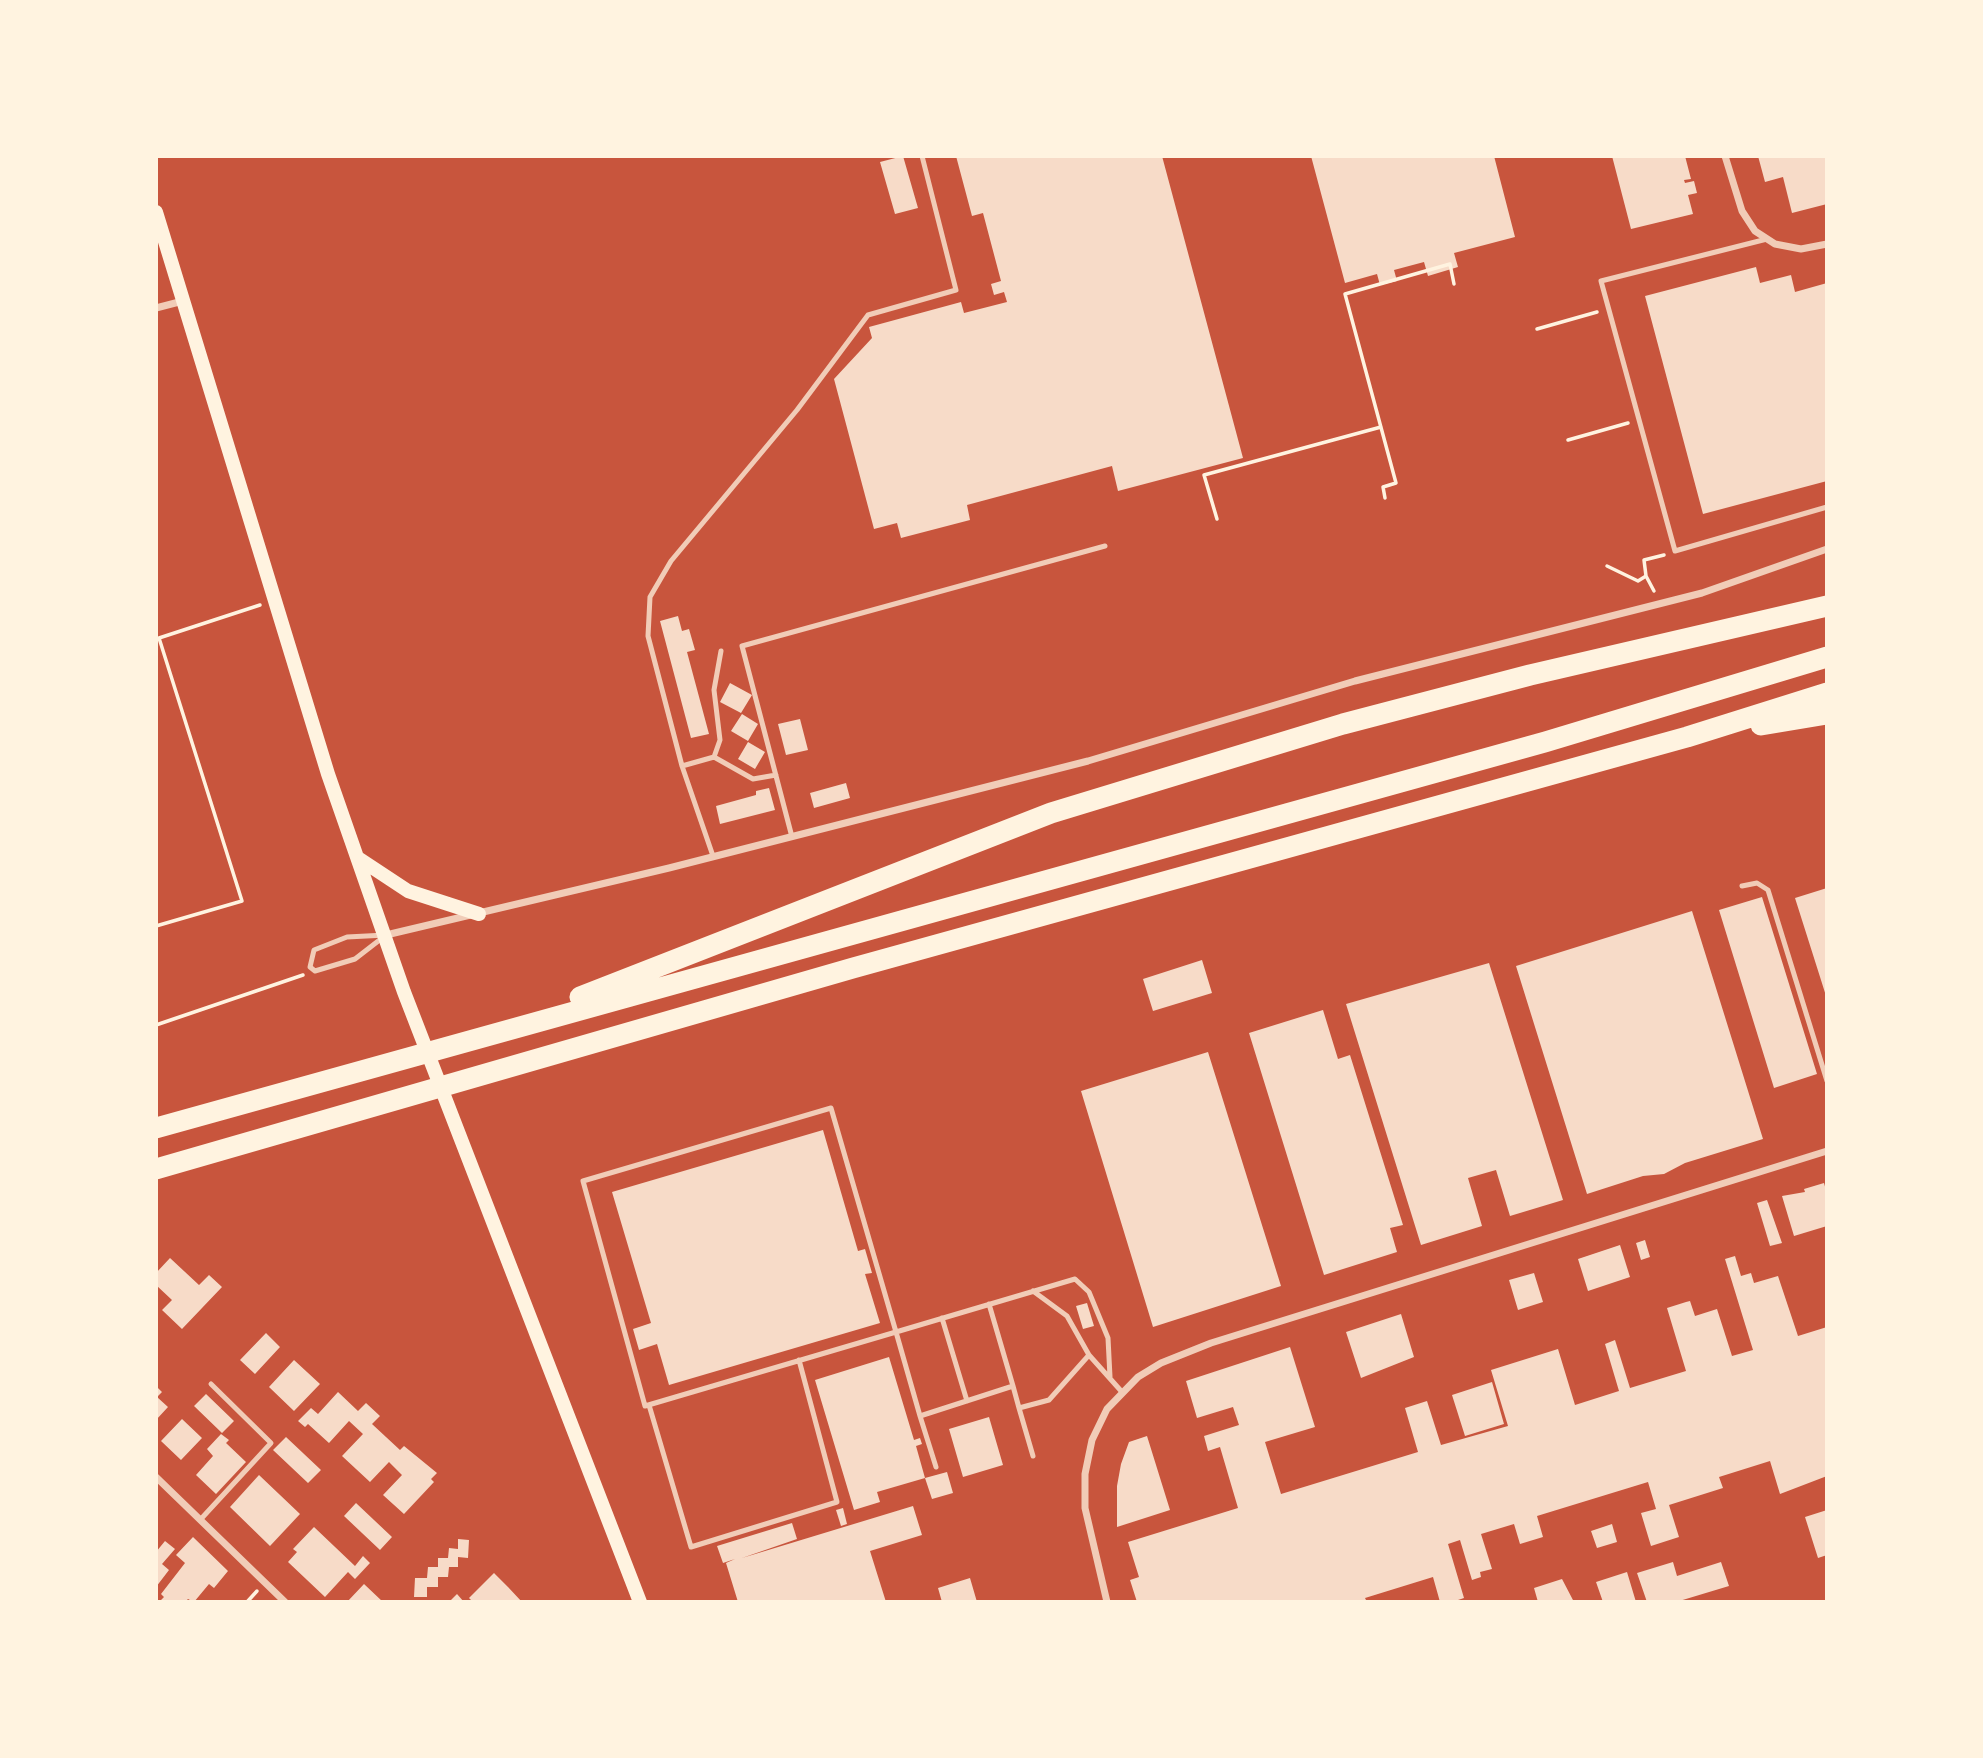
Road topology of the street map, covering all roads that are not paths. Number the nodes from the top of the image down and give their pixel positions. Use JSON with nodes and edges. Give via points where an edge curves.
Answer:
{"nodes":[{"id":1,"x":922,"y":156,"type":"edge"},
{"id":2,"x":1726,"y":156,"type":"edge"},
{"id":3,"x":156,"y":215,"type":"edge"},
{"id":4,"x":1767,"y":239,"type":"junction"},
{"id":5,"x":1827,"y":244,"type":"edge"},
{"id":6,"x":184,"y":301,"type":"junction"},
{"id":7,"x":156,"y":308,"type":"edge"},
{"id":8,"x":1827,"y":507,"type":"edge"},
{"id":9,"x":1105,"y":546,"type":"dead end"},
{"id":10,"x":1827,"y":549,"type":"edge"},
{"id":11,"x":1827,"y":607,"type":"edge"},
{"id":12,"x":721,"y":651,"type":"dead end"},
{"id":13,"x":1827,"y":657,"type":"edge"},
{"id":14,"x":1827,"y":693,"type":"edge"},
{"id":15,"x":1827,"y":715,"type":"edge"},
{"id":16,"x":1687,"y":737,"type":"junction"},
{"id":17,"x":713,"y":757,"type":"junction"},
{"id":18,"x":682,"y":766,"type":"junction"},
{"id":19,"x":776,"y":775,"type":"junction"},
{"id":20,"x":792,"y":837,"type":"junction"},
{"id":21,"x":713,"y":856,"type":"junction"},
{"id":22,"x":358,"y":858,"type":"junction"},
{"id":23,"x":1742,"y":886,"type":"dead end"},
{"id":24,"x":479,"y":914,"type":"junction"},
{"id":25,"x":386,"y":935,"type":"junction"},
{"id":26,"x":474,"y":1039,"type":"junction"},
{"id":27,"x":1827,"y":1081,"type":"edge"},
{"id":28,"x":156,"y":1128,"type":"edge"},
{"id":29,"x":1827,"y":1151,"type":"edge"},
{"id":30,"x":156,"y":1168,"type":"edge"},
{"id":31,"x":1033,"y":1292,"type":"junction"},
{"id":32,"x":989,"y":1304,"type":"junction"},
{"id":33,"x":942,"y":1318,"type":"junction"},
{"id":34,"x":896,"y":1332,"type":"junction"},
{"id":35,"x":1089,"y":1355,"type":"junction"},
{"id":36,"x":799,"y":1360,"type":"junction"},
{"id":37,"x":1110,"y":1377,"type":"junction"},
{"id":38,"x":211,"y":1384,"type":"dead end"},
{"id":39,"x":1013,"y":1386,"type":"junction"},
{"id":40,"x":1122,"y":1392,"type":"junction"},
{"id":41,"x":967,"y":1401,"type":"junction"},
{"id":42,"x":649,"y":1405,"type":"junction"},
{"id":43,"x":1019,"y":1408,"type":"junction"},
{"id":44,"x":920,"y":1416,"type":"junction"},
{"id":45,"x":1033,"y":1457,"type":"dead end"},
{"id":46,"x":936,"y":1467,"type":"dead end"},
{"id":47,"x":156,"y":1477,"type":"edge"},
{"id":48,"x":200,"y":1520,"type":"junction"},
{"id":49,"x":285,"y":1602,"type":"edge"},
{"id":50,"x":640,"y":1602,"type":"edge"},
{"id":51,"x":1107,"y":1602,"type":"edge"}],
"edges":[{"from":1,"to":18,"type":"lane","via":[[956,290],[868,315],[797,410],[671,561],[650,597],[648,635]]},
{"from":2,"to":4,"type":"street","via":[[1742,212]]},
{"from":3,"to":6,"type":"main road"},
{"from":4,"to":5,"type":"street","via":[[1801,249]]},
{"from":4,"to":8,"type":"lane","via":[[1601,281],[1675,551]]},
{"from":6,"to":7,"type":"street"},
{"from":6,"to":22,"type":"main road","via":[[328,774]]},
{"from":9,"to":19,"type":"lane","via":[[741,646]]},
{"from":10,"to":20,"type":"street","via":[[1702,593],[1369,677],[1088,761]]},
{"from":11,"to":26,"type":"highway","via":[[1530,675],[1343,724],[1051,813]]},
{"from":12,"to":17,"type":"lane","via":[[714,690],[720,740]]},
{"from":13,"to":26,"type":"highway","via":[[1545,742]]},
{"from":14,"to":16,"type":"highway"},
{"from":15,"to":16,"type":"highway"},
{"from":16,"to":30,"type":"highway","via":[[853,968]]},
{"from":17,"to":18,"type":"lane"},
{"from":17,"to":19,"type":"lane","via":[[753,779]]},
{"from":18,"to":21,"type":"lane"},
{"from":19,"to":20,"type":"lane"},
{"from":20,"to":21,"type":"street"},
{"from":21,"to":24,"type":"street"},
{"from":22,"to":24,"type":"main road","via":[[408,891]]},
{"from":22,"to":25,"type":"main road"},
{"from":23,"to":27,"type":"lane","via":[[1757,883],[1768,890]]},
{"from":24,"to":25,"type":"street"},
{"from":25,"to":25,"type":"lane","via":[[355,958],[315,971],[310,967],[314,950],[347,937]]},
{"from":25,"to":50,"type":"main road"},
{"from":26,"to":28,"type":"highway"},
{"from":29,"to":40,"type":"street","via":[[1211,1343],[1161,1363]]},
{"from":31,"to":32,"type":"lane"},
{"from":31,"to":35,"type":"lane","via":[[1067,1316]]},
{"from":31,"to":37,"type":"lane","via":[[1075,1279],[1089,1292],[1108,1338]]},
{"from":32,"to":33,"type":"lane"},
{"from":32,"to":39,"type":"lane"},
{"from":33,"to":34,"type":"lane"},
{"from":33,"to":41,"type":"lane"},
{"from":34,"to":36,"type":"lane"},
{"from":34,"to":42,"type":"lane","via":[[831,1108],[583,1181],[645,1406]]},
{"from":34,"to":44,"type":"lane"},
{"from":35,"to":37,"type":"lane"},
{"from":35,"to":43,"type":"lane","via":[[1049,1400]]},
{"from":36,"to":42,"type":"lane"},
{"from":36,"to":42,"type":"lane","via":[[837,1502],[691,1547]]},
{"from":37,"to":40,"type":"lane"},
{"from":38,"to":48,"type":"lane","via":[[271,1443]]},
{"from":39,"to":41,"type":"lane"},
{"from":39,"to":43,"type":"lane"},
{"from":40,"to":51,"type":"street","via":[[1107,1409],[1092,1440],[1085,1475],[1085,1508]]},
{"from":41,"to":44,"type":"lane"},
{"from":43,"to":45,"type":"lane"},
{"from":44,"to":46,"type":"lane"},
{"from":47,"to":48,"type":"street"},
{"from":48,"to":49,"type":"street"}]}
